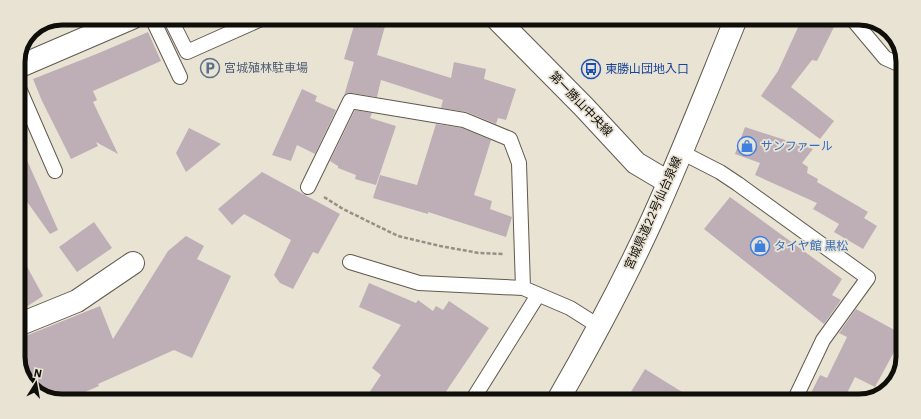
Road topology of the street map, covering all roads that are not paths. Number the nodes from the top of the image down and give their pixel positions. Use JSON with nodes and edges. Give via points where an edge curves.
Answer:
{"nodes":[{"id":1,"x":116,"y":25,"type":"edge"},
{"id":2,"x":155,"y":25,"type":"edge"},
{"id":3,"x":174,"y":25,"type":"edge"},
{"id":4,"x":248,"y":25,"type":"edge"},
{"id":5,"x":503,"y":25,"type":"edge"},
{"id":6,"x":733,"y":25,"type":"edge"},
{"id":7,"x":857,"y":25,"type":"edge"},
{"id":8,"x":896,"y":63,"type":"edge"},
{"id":9,"x":25,"y":64,"type":"edge"},
{"id":10,"x":180,"y":77,"type":"dead end"},
{"id":11,"x":25,"y":102,"type":"edge"},
{"id":12,"x":681,"y":152,"type":"junction"},
{"id":13,"x":54,"y":170,"type":"dead end"},
{"id":14,"x":668,"y":182,"type":"junction"},
{"id":15,"x":308,"y":187,"type":"road end"},
{"id":16,"x":350,"y":262,"type":"dead end"},
{"id":17,"x":134,"y":263,"type":"dead end"},
{"id":18,"x":523,"y":288,"type":"junction"},
{"id":19,"x":538,"y":295,"type":"junction"},
{"id":20,"x":25,"y":323,"type":"edge"},
{"id":21,"x":600,"y":327,"type":"junction"},
{"id":22,"x":476,"y":394,"type":"edge"},
{"id":23,"x":561,"y":394,"type":"edge"},
{"id":24,"x":797,"y":394,"type":"edge"}],
"edges":[{"from":1,"to":9,"type":"street"},
{"from":2,"to":10,"type":"lane"},
{"from":3,"to":4,"type":"lane","via":[[187,52]]},
{"from":5,"to":14,"type":"street","name":"第一勝山中央線","via":[[636,163]]},
{"from":6,"to":12,"type":"street","name":"宮城県道22号仙台泉線"},
{"from":7,"to":8,"type":"lane","via":[[884,58]]},
{"from":11,"to":13,"type":"lane"},
{"from":12,"to":14,"type":"street","name":"宮城県道22号仙台泉線"},
{"from":12,"to":24,"type":"lane","via":[[738,184],[868,278],[822,340]]},
{"from":14,"to":21,"type":"street","name":"宮城県道22号仙台泉線"},
{"from":15,"to":18,"type":"lane","via":[[350,101],[464,120],[510,139],[519,162]]},
{"from":16,"to":18,"type":"lane","via":[[419,283]]},
{"from":17,"to":20,"type":"street","via":[[76,301]]},
{"from":18,"to":19,"type":"lane"},
{"from":19,"to":21,"type":"lane","via":[[570,308]]},
{"from":19,"to":22,"type":"lane"},
{"from":21,"to":23,"type":"street","name":"宮城県道22号仙台泉線"}]}
